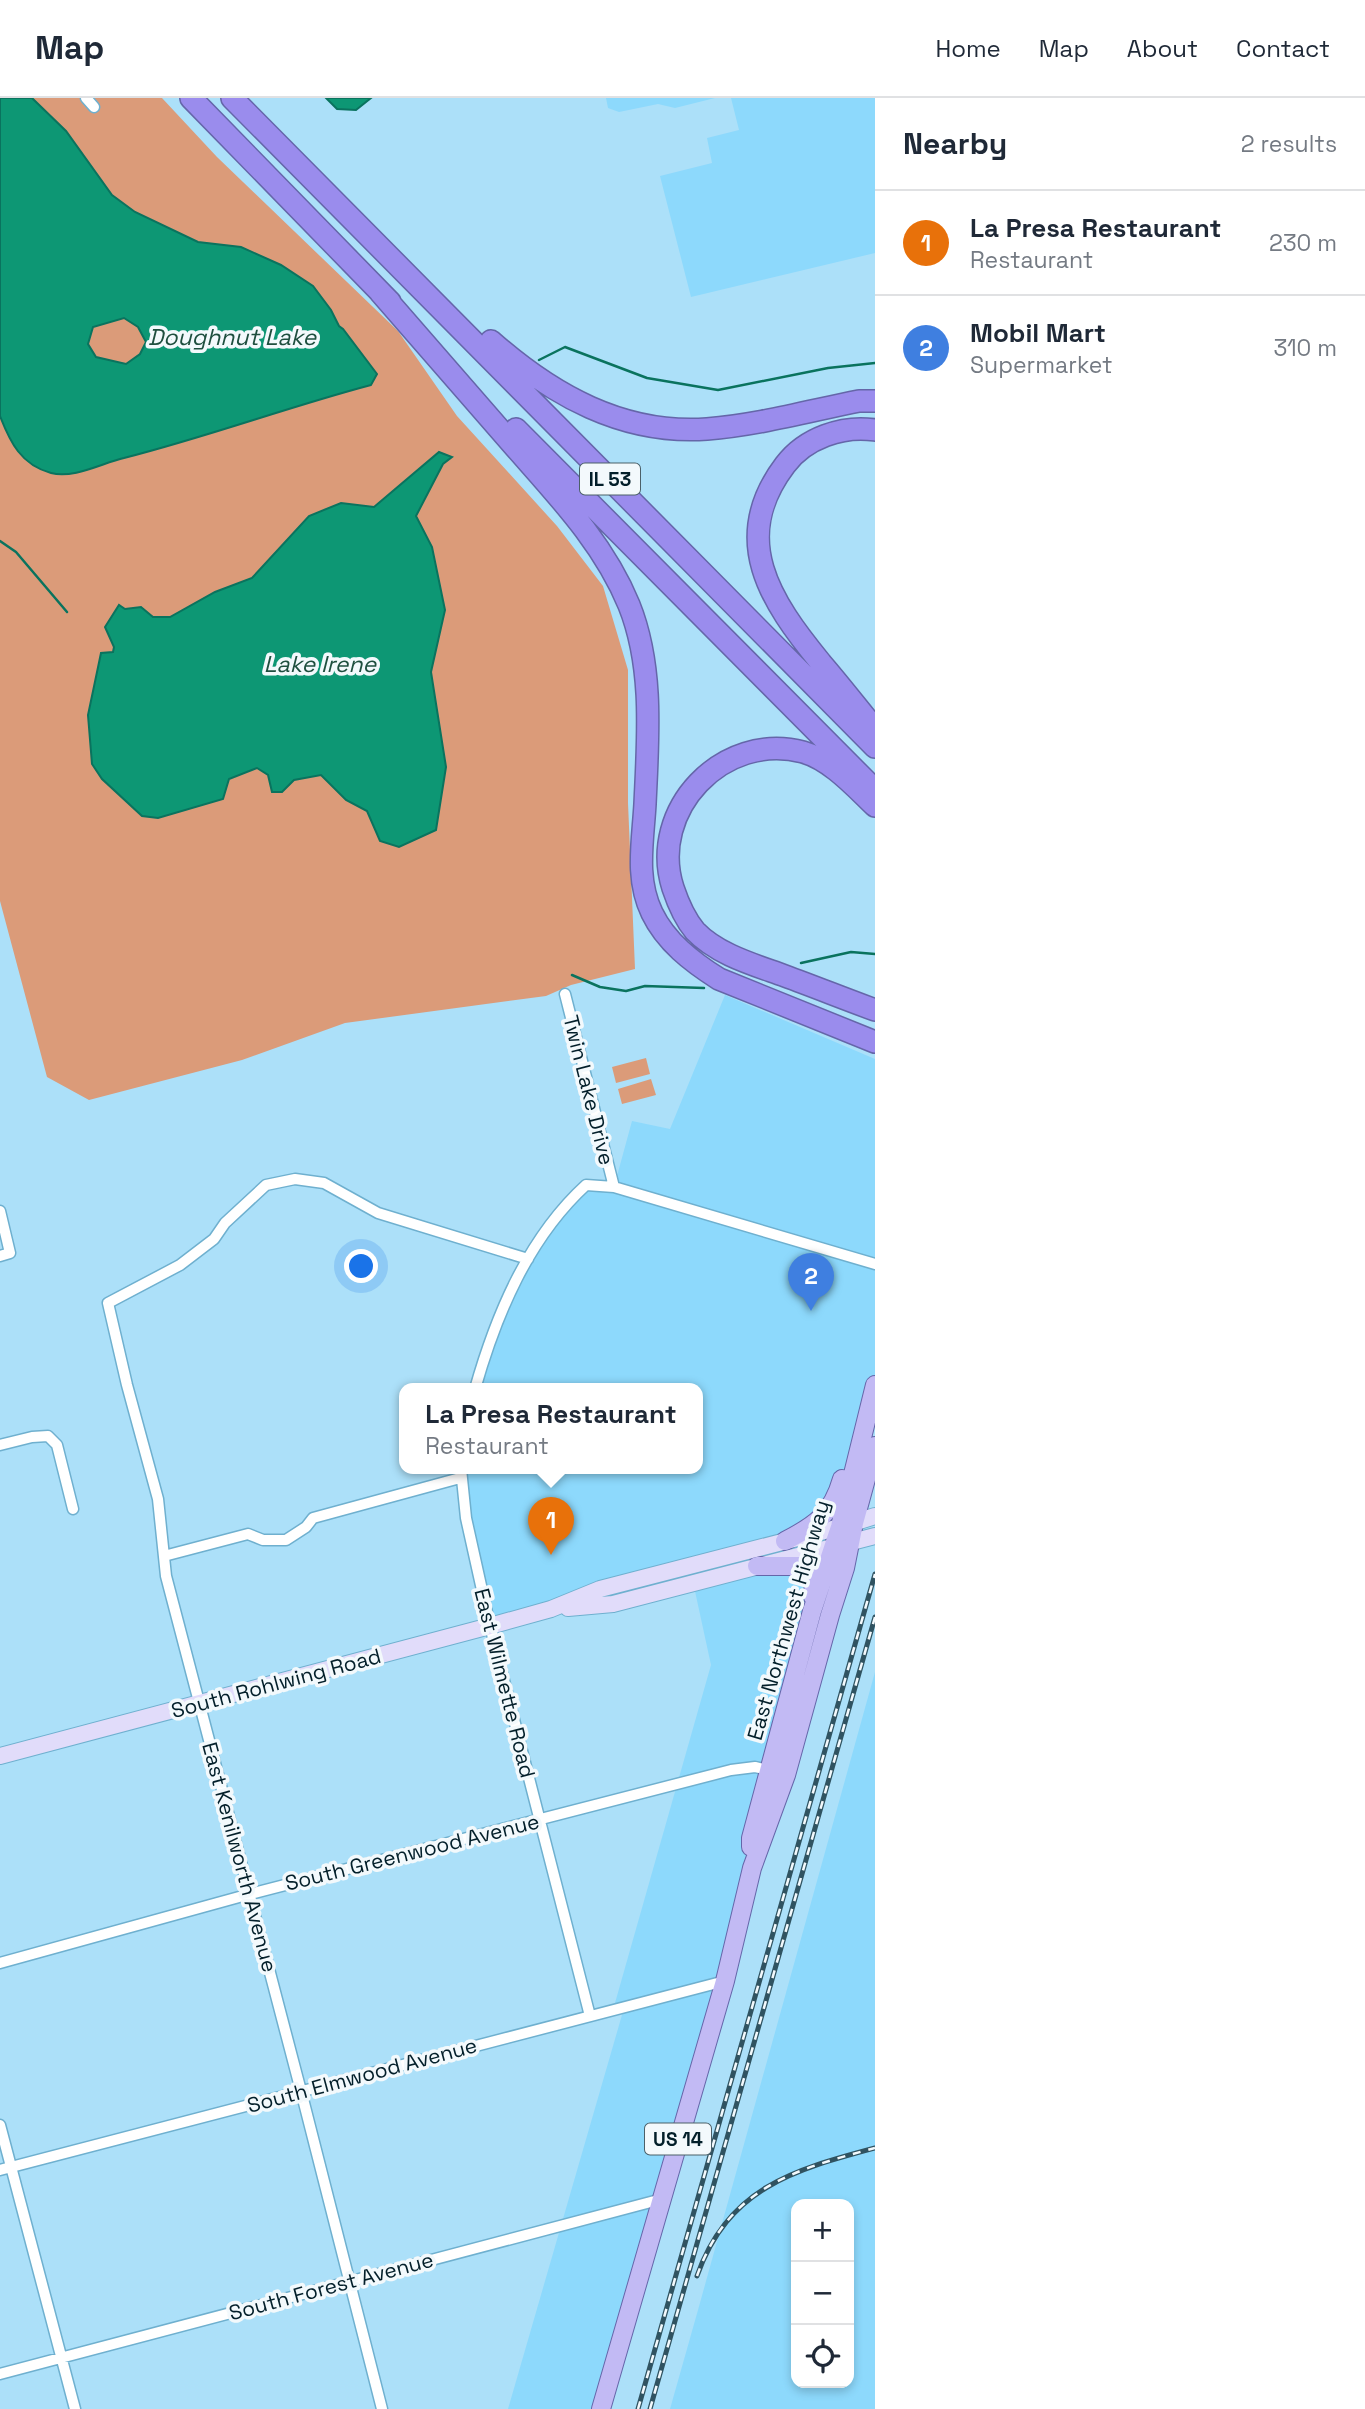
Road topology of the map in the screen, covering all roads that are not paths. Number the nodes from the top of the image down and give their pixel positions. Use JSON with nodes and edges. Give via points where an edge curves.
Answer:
{"nodes":[{"id":1,"x":86,"y":98,"type":"edge"},
{"id":2,"x":191,"y":98,"type":"edge"},
{"id":3,"x":232,"y":98,"type":"edge"},
{"id":4,"x":94,"y":107,"type":"dead end"},
{"id":5,"x":345,"y":212,"type":"junction"},
{"id":6,"x":380,"y":292,"type":"junction"},
{"id":7,"x":875,"y":401,"type":"edge"},
{"id":8,"x":875,"y":430,"type":"edge"},
{"id":9,"x":875,"y":729,"type":"edge"},
{"id":10,"x":875,"y":747,"type":"edge"},
{"id":11,"x":875,"y":790,"type":"edge"},
{"id":12,"x":875,"y":806,"type":"edge"},
{"id":13,"x":565,"y":994,"type":"dead end"},
{"id":14,"x":875,"y":1010,"type":"edge"},
{"id":15,"x":875,"y":1042,"type":"edge"},
{"id":16,"x":614,"y":1187,"type":"junction"},
{"id":17,"x":0,"y":1211,"type":"edge"},
{"id":18,"x":0,"y":1256,"type":"edge"},
{"id":19,"x":528,"y":1259,"type":"junction"},
{"id":20,"x":875,"y":1264,"type":"edge"},
{"id":21,"x":875,"y":1382,"type":"edge"},
{"id":22,"x":477,"y":1383,"type":"edge"},
{"id":23,"x":0,"y":1445,"type":"edge"},
{"id":24,"x":875,"y":1446,"type":"edge"},
{"id":25,"x":461,"y":1474,"type":"edge"},
{"id":26,"x":875,"y":1489,"type":"edge"},
{"id":27,"x":73,"y":1509,"type":"dead end"},
{"id":28,"x":875,"y":1516,"type":"edge"},
{"id":29,"x":845,"y":1534,"type":"junction"},
{"id":30,"x":875,"y":1536,"type":"edge"},
{"id":31,"x":785,"y":1541,"type":"junction"},
{"id":32,"x":164,"y":1556,"type":"junction"},
{"id":33,"x":757,"y":1566,"type":"junction"},
{"id":34,"x":551,"y":1609,"type":"junction"},
{"id":35,"x":813,"y":1611,"type":"junction"},
{"id":36,"x":490,"y":1626,"type":"junction"},
{"id":37,"x":200,"y":1703,"type":"junction"},
{"id":38,"x":0,"y":1756,"type":"edge"},
{"id":39,"x":768,"y":1770,"type":"junction"},
{"id":40,"x":786,"y":1775,"type":"junction"},
{"id":41,"x":540,"y":1820,"type":"junction"},
{"id":42,"x":752,"y":1868,"type":"junction"},
{"id":43,"x":250,"y":1894,"type":"junction"},
{"id":44,"x":0,"y":1963,"type":"edge"},
{"id":45,"x":725,"y":1981,"type":"junction"},
{"id":46,"x":590,"y":2016,"type":"junction"},
{"id":47,"x":302,"y":2091,"type":"junction"},
{"id":48,"x":0,"y":2125,"type":"edge"},
{"id":49,"x":6,"y":2168,"type":"edge"},
{"id":50,"x":662,"y":2199,"type":"junction"},
{"id":51,"x":350,"y":2281,"type":"junction"},
{"id":52,"x":61,"y":2358,"type":"junction"},
{"id":53,"x":0,"y":2374,"type":"edge"},
{"id":54,"x":75,"y":2409,"type":"edge"},
{"id":55,"x":382,"y":2409,"type":"edge"},
{"id":56,"x":601,"y":2409,"type":"edge"}],
"edges":[{"from":1,"to":4,"type":"street"},
{"from":2,"to":6,"type":"highway","number":"IL 53"},
{"from":3,"to":5,"type":"highway","number":"IL 53"},
{"from":5,"to":7,"type":"highway","via":[[512,359],[604,415],[655,427],[705,429]]},
{"from":5,"to":10,"type":"highway","number":"IL 53"},
{"from":6,"to":11,"type":"highway","number":"IL 53"},
{"from":6,"to":15,"type":"highway","via":[[578,519],[619,581],[645,664],[647,753],[641,870],[652,913],[665,935],[696,965],[719,979]]},
{"from":8,"to":9,"type":"highway","via":[[834,433],[802,447],[766,493],[757,546],[763,574],[788,622]]},
{"from":12,"to":14,"type":"highway","via":[[843,776],[806,753],[748,752],[712,770],[686,798],[668,845],[668,872],[684,915],[706,940],[760,967]]},
{"from":13,"to":16,"type":"street","name":"Twin Lake Drive"},
{"from":16,"to":19,"type":"street","via":[[586,1185],[567,1202]]},
{"from":16,"to":20,"type":"street"},
{"from":17,"to":18,"type":"street","via":[[10,1253]]},
{"from":19,"to":22,"type":"street","via":[[486,1348]]},
{"from":19,"to":32,"type":"street","name":"East Kenilworth Avenue","via":[[378,1213],[324,1183],[295,1179],[266,1185],[214,1239],[180,1265],[108,1303],[158,1499]]},
{"from":21,"to":29,"type":"main road","name":"East Northwest Highway","number":"US 14"},
{"from":21,"to":31,"type":"main road","via":[[867,1391],[834,1501],[811,1527]]},
{"from":23,"to":27,"type":"street","via":[[48,1436],[57,1445]]},
{"from":24,"to":26,"type":"main road"},
{"from":24,"to":29,"type":"main road","name":"East Northwest Highway","number":"US 14"},
{"from":25,"to":32,"type":"street","via":[[313,1518],[286,1540],[263,1540],[248,1534]]},
{"from":25,"to":36,"type":"street","name":"East Wilmette Road"},
{"from":28,"to":29,"type":"street"},
{"from":29,"to":30,"type":"street"},
{"from":29,"to":31,"type":"street","name":"South Rohlwing Road"},
{"from":29,"to":33,"type":"street","name":"South Rohlwing Road"},
{"from":29,"to":35,"type":"main road","name":"East Northwest Highway","number":"US 14"},
{"from":29,"to":40,"type":"main road","name":"East Northwest Highway","number":"US 14","via":[[845,1568]]},
{"from":31,"to":34,"type":"street","name":"South Rohlwing Road","via":[[600,1589]]},
{"from":32,"to":37,"type":"street","name":"East Kenilworth Avenue"},
{"from":33,"to":34,"type":"street","name":"South Rohlwing Road","via":[[613,1604]]},
{"from":33,"to":35,"type":"main road","via":[[806,1568],[814,1580]]},
{"from":34,"to":36,"type":"street","name":"South Rohlwing Road"},
{"from":35,"to":39,"type":"main road","name":"East Northwest Highway","number":"US 14"},
{"from":36,"to":37,"type":"street","name":"South Rohlwing Road"},
{"from":36,"to":41,"type":"street","name":"East Wilmette Road"},
{"from":37,"to":38,"type":"street","name":"South Rohlwing Road"},
{"from":37,"to":43,"type":"street","name":"East Kenilworth Avenue"},
{"from":39,"to":40,"type":"street","name":"South Greenwood Avenue"},
{"from":39,"to":41,"type":"street","name":"South Greenwood Avenue","via":[[731,1770]]},
{"from":39,"to":42,"type":"main road","name":"East Northwest Highway","number":"US 14","via":[[751,1838]]},
{"from":40,"to":42,"type":"main road","name":"East Northwest Highway","number":"US 14"},
{"from":41,"to":43,"type":"street","name":"South Greenwood Avenue"},
{"from":41,"to":46,"type":"street","name":"East Wilmette Road"},
{"from":42,"to":45,"type":"main road","name":"East Northwest Highway","number":"US 14"},
{"from":43,"to":44,"type":"street","name":"South Greenwood Avenue"},
{"from":43,"to":47,"type":"street","name":"East Kenilworth Avenue"},
{"from":45,"to":46,"type":"street","name":"South Elmwood Avenue"},
{"from":45,"to":50,"type":"main road","name":"East Northwest Highway","number":"US 14"},
{"from":46,"to":47,"type":"street","name":"South Elmwood Avenue"},
{"from":47,"to":49,"type":"street","name":"South Elmwood Avenue"},
{"from":47,"to":51,"type":"street","name":"East Kenilworth Avenue"},
{"from":48,"to":49,"type":"street"},
{"from":49,"to":52,"type":"street"},
{"from":50,"to":51,"type":"street","name":"South Forest Avenue"},
{"from":50,"to":56,"type":"main road","name":"East Northwest Highway","number":"US 14"},
{"from":51,"to":52,"type":"street","name":"South Forest Avenue"},
{"from":51,"to":55,"type":"street","name":"East Kenilworth Avenue"},
{"from":52,"to":53,"type":"street","name":"South Forest Avenue"},
{"from":52,"to":54,"type":"street"}]}
